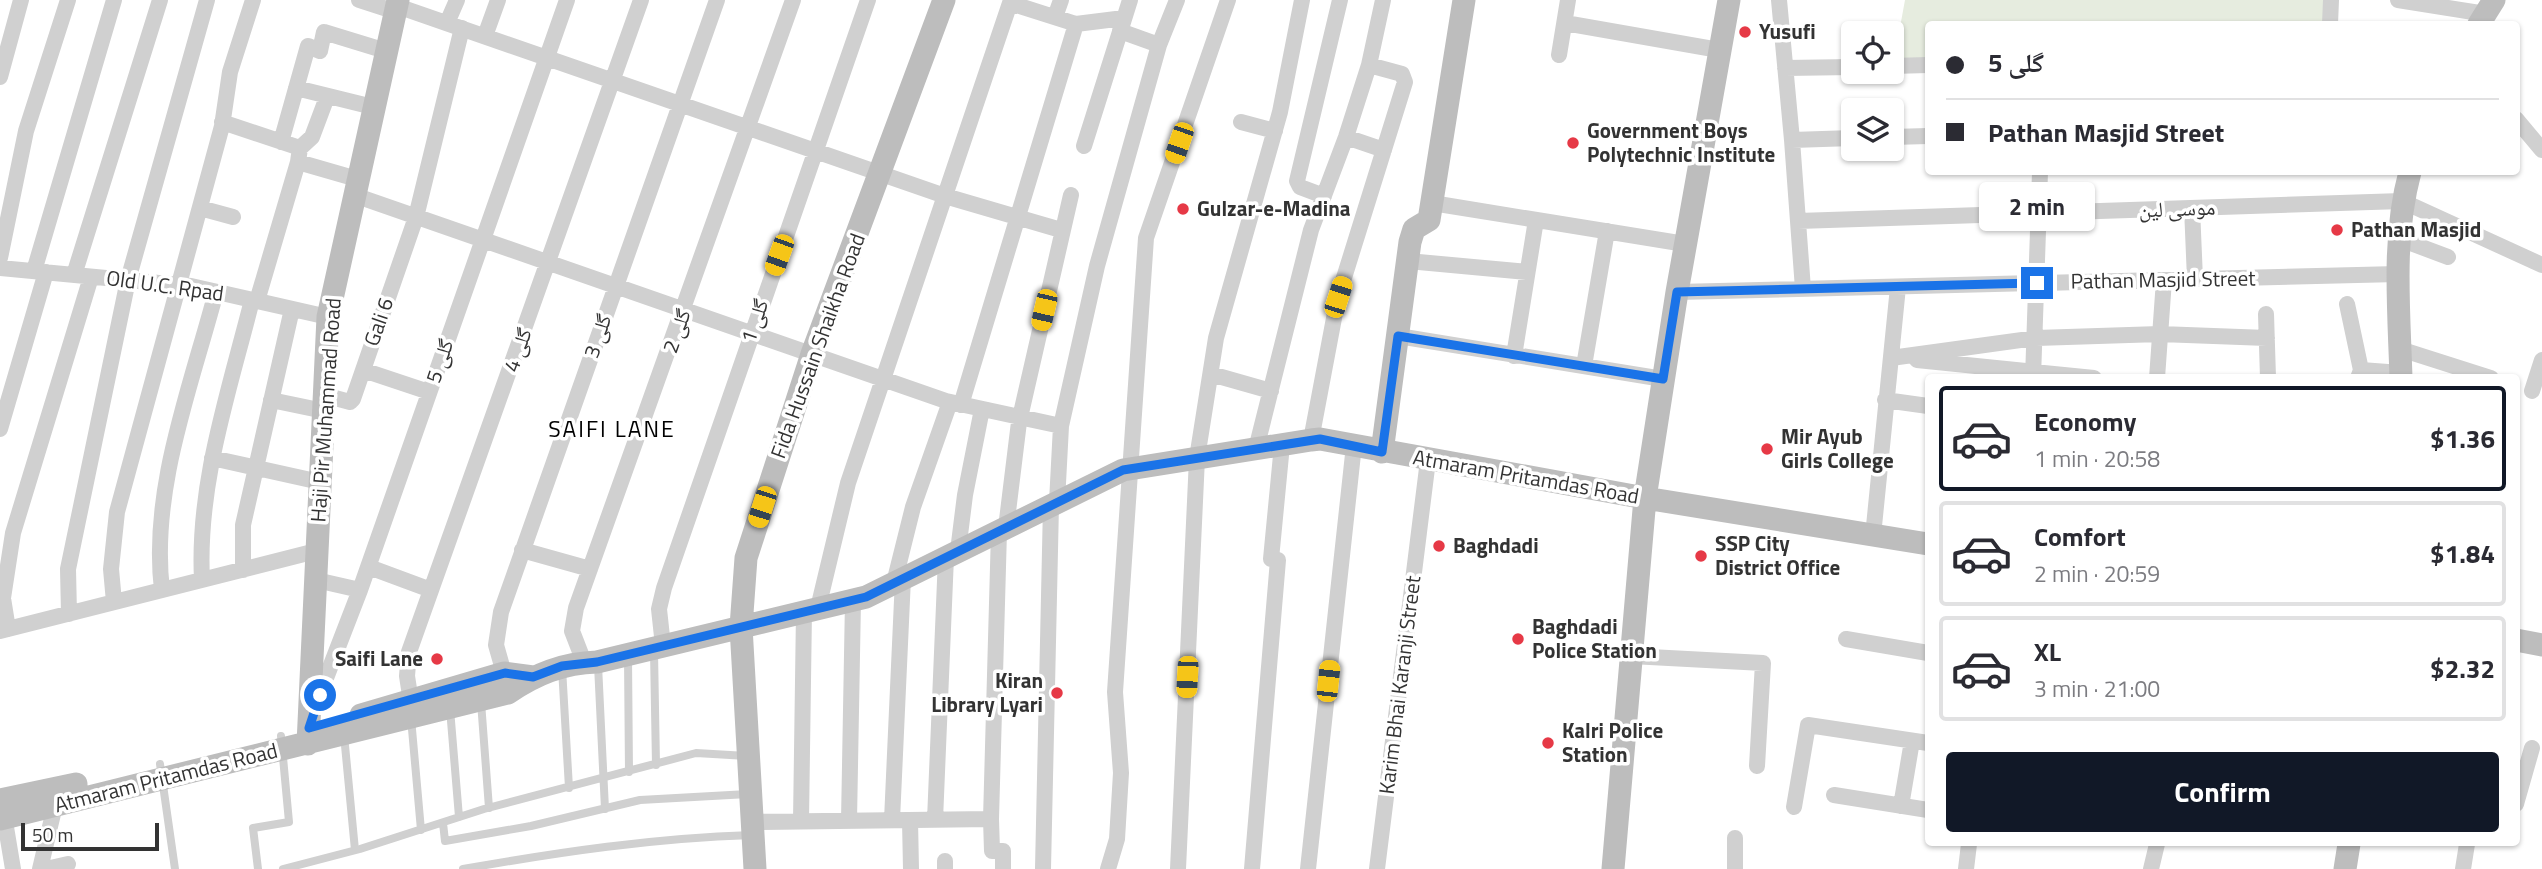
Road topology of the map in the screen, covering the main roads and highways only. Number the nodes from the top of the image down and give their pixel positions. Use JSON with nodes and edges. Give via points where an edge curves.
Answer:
{"nodes":[{"id":1,"x":944,"y":0,"type":"edge"},
{"id":2,"x":1464,"y":0,"type":"edge"},
{"id":3,"x":1729,"y":0,"type":"edge"},
{"id":4,"x":397,"y":6,"type":"edge"},
{"id":5,"x":2409,"y":175,"type":"edge"},
{"id":6,"x":2401,"y":374,"type":"edge"},
{"id":7,"x":1382,"y":452,"type":"junction"},
{"id":8,"x":1645,"y":498,"type":"junction"},
{"id":9,"x":1925,"y":544,"type":"edge"},
{"id":10,"x":741,"y":627,"type":"junction"},
{"id":11,"x":2520,"y":641,"type":"edge"},
{"id":12,"x":2542,"y":645,"type":"edge"},
{"id":13,"x":533,"y":677,"type":"junction"},
{"id":14,"x":411,"y":710,"type":"junction"},
{"id":15,"x":309,"y":731,"type":"junction"},
{"id":16,"x":2,"y":809,"type":"edge"},
{"id":17,"x":2349,"y":846,"type":"edge"},
{"id":18,"x":755,"y":869,"type":"edge"},
{"id":19,"x":1613,"y":869,"type":"edge"},
{"id":20,"x":2345,"y":869,"type":"edge"}],
"edges":[{"from":1,"to":10,"type":"main road","name":"Fida Hussain Shaikha Road","via":[[813,354],[746,558]]},
{"from":2,"to":7,"type":"main road","via":[[1429,220],[1414,229],[1408,261]]},
{"from":3,"to":8,"type":"main road"},
{"from":4,"to":15,"type":"main road","name":"Haji Pir Muhammad Road","via":[[328,317]]},
{"from":5,"to":6,"type":"main road","via":[[2402,201],[2398,274]]},
{"from":7,"to":8,"type":"main road","name":"Atmaram Pritamdas Road"},
{"from":7,"to":10,"type":"main road","name":"Atmaram Pritamdas Road","via":[[1311,440],[1130,469],[853,600]]},
{"from":8,"to":9,"type":"main road","name":"Atmaram Pritamdas Road"},
{"from":8,"to":19,"type":"main road"},
{"from":10,"to":13,"type":"main road","name":"Atmaram Pritamdas Road"},
{"from":10,"to":18,"type":"main road","name":"Fida Hussain Shaikha Road"},
{"from":11,"to":12,"type":"main road"},
{"from":13,"to":14,"type":"main road","name":"Atmaram Pritamdas Road","via":[[508,693],[450,709]]},
{"from":13,"to":14,"type":"main road","name":"Atmaram Pritamdas Road","via":[[505,673]]},
{"from":14,"to":15,"type":"main road","name":"Atmaram Pritamdas Road"},
{"from":14,"to":15,"type":"main road","name":"Atmaram Pritamdas Road","via":[[344,735]]},
{"from":15,"to":16,"type":"main road","name":"Atmaram Pritamdas Road","via":[[282,742]]},
{"from":17,"to":20,"type":"main road"}]}
